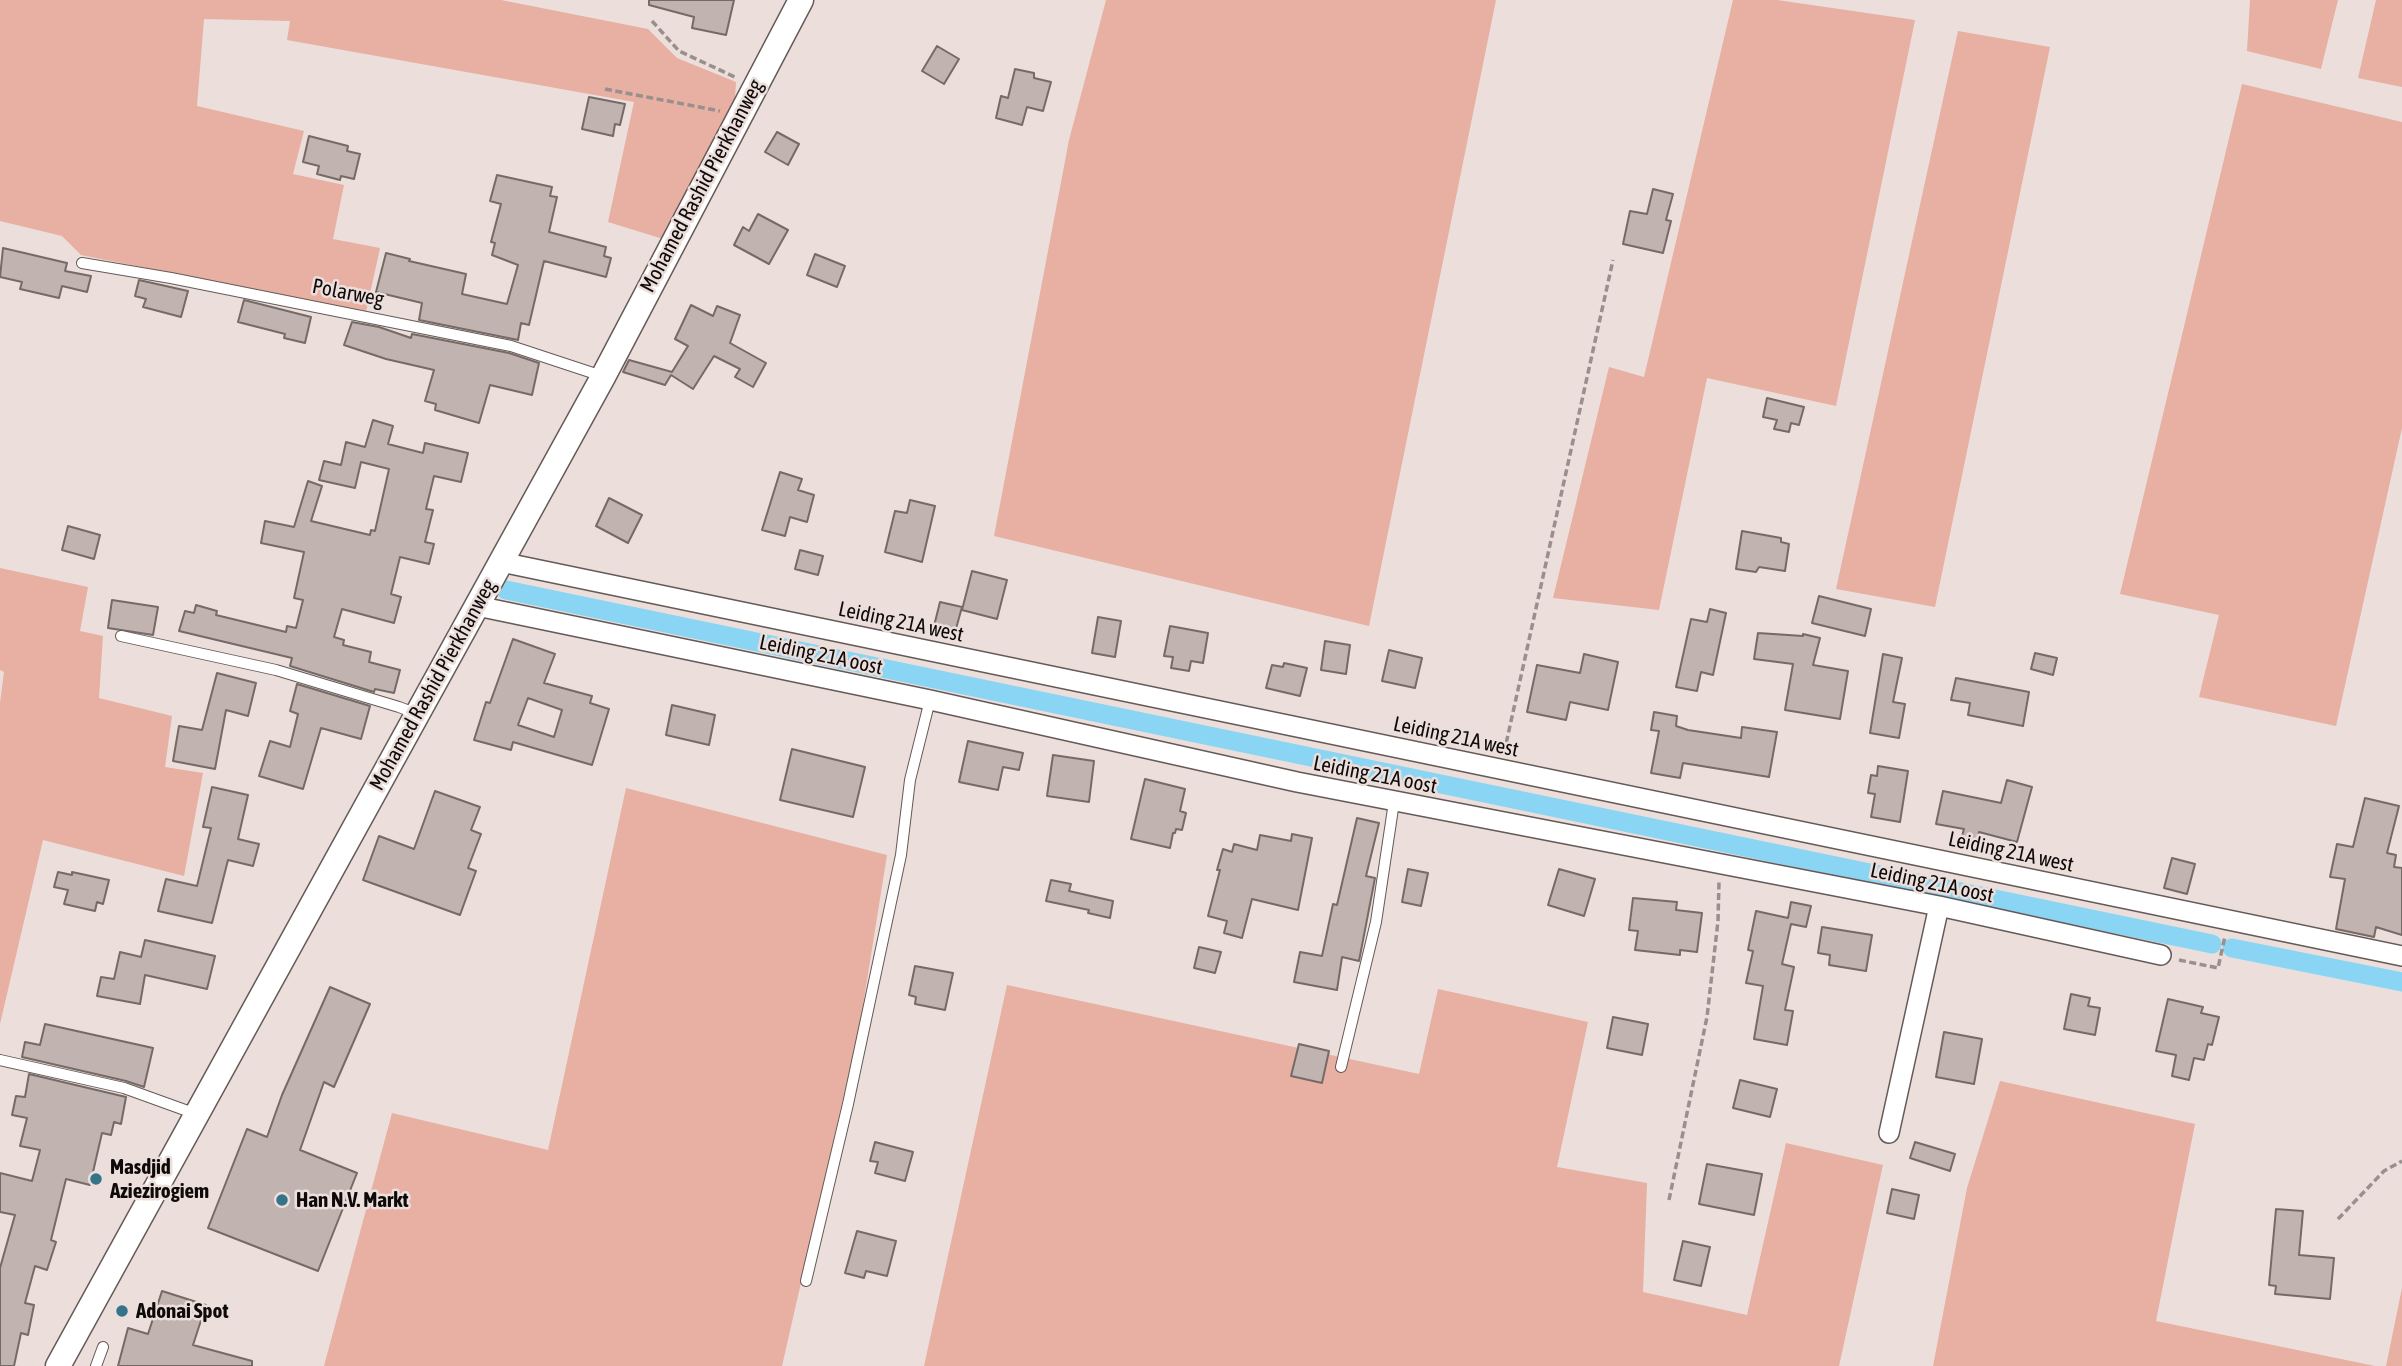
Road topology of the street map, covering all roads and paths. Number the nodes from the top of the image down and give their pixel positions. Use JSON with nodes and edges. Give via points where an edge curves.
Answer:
{"nodes":[{"id":1,"x":801,"y":0,"type":"edge"},
{"id":2,"x":652,"y":21,"type":"dead end"},
{"id":3,"x":755,"y":86,"type":"junction"},
{"id":4,"x":605,"y":89,"type":"dead end"},
{"id":5,"x":740,"y":115,"type":"junction"},
{"id":6,"x":1613,"y":260,"type":"dead end"},
{"id":7,"x":82,"y":263,"type":"dead end"},
{"id":8,"x":603,"y":377,"type":"junction"},
{"id":9,"x":501,"y":562,"type":"junction"},
{"id":10,"x":477,"y":606,"type":"junction"},
{"id":11,"x":121,"y":636,"type":"dead end"},
{"id":12,"x":930,"y":701,"type":"junction"},
{"id":13,"x":418,"y":714,"type":"junction"},
{"id":14,"x":1500,"y":770,"type":"junction"},
{"id":15,"x":1394,"y":802,"type":"junction"},
{"id":16,"x":1717,"y":863,"type":"junction"},
{"id":17,"x":1939,"y":906,"type":"junction"},
{"id":18,"x":2228,"y":920,"type":"junction"},
{"id":19,"x":2161,"y":955,"type":"joint"},
{"id":20,"x":2402,"y":956,"type":"edge"},
{"id":21,"x":0,"y":1060,"type":"edge"},
{"id":22,"x":1341,"y":1067,"type":"dead end"},
{"id":23,"x":197,"y":1114,"type":"junction"},
{"id":24,"x":1889,"y":1133,"type":"dead end"},
{"id":25,"x":2402,"y":1161,"type":"edge"},
{"id":26,"x":1669,"y":1200,"type":"dead end"},
{"id":27,"x":2339,"y":1219,"type":"dead end"},
{"id":28,"x":806,"y":1281,"type":"dead end"},
{"id":29,"x":103,"y":1348,"type":"dead end"},
{"id":30,"x":58,"y":1366,"type":"edge"},
{"id":31,"x":96,"y":1366,"type":"edge"}],
"edges":[{"from":1,"to":3,"type":"street","name":"Mohamed Rashid Pierkhanweg"},
{"from":2,"to":3,"type":"path","via":[[679,51]]},
{"from":3,"to":5,"type":"street","name":"Mohamed Rashid Pierkhanweg"},
{"from":4,"to":5,"type":"path"},
{"from":5,"to":8,"type":"street","name":"Mohamed Rashid Pierkhanweg"},
{"from":6,"to":14,"type":"path"},
{"from":7,"to":8,"type":"lane","name":"Polarweg","via":[[511,346]]},
{"from":8,"to":9,"type":"street","name":"Mohamed Rashid Pierkhanweg"},
{"from":9,"to":10,"type":"street","name":"Mohamed Rashid Pierkhanweg"},
{"from":9,"to":14,"type":"street","name":"Leiding 21A west"},
{"from":10,"to":12,"type":"street","name":"Leiding 21A oost"},
{"from":10,"to":13,"type":"street","name":"Mohamed Rashid Pierkhanweg"},
{"from":11,"to":13,"type":"lane","via":[[276,670]]},
{"from":12,"to":15,"type":"street","name":"Leiding 21A oost"},
{"from":12,"to":28,"type":"lane","via":[[910,780],[901,855]]},
{"from":13,"to":23,"type":"street","name":"Mohamed Rashid Pierkhanweg"},
{"from":14,"to":18,"type":"street","name":"Leiding 21A west"},
{"from":15,"to":16,"type":"street","name":"Leiding 21A oost"},
{"from":15,"to":22,"type":"lane","via":[[1376,922]]},
{"from":16,"to":17,"type":"street","name":"Leiding 21A oost"},
{"from":16,"to":26,"type":"path","via":[[1718,922],[1707,1017]]},
{"from":17,"to":19,"type":"street","name":"Leiding 21A oost"},
{"from":17,"to":24,"type":"street"},
{"from":18,"to":19,"type":"path","via":[[2218,968]]},
{"from":18,"to":20,"type":"street","name":"Leiding 21A west"},
{"from":21,"to":23,"type":"lane","via":[[124,1088]]},
{"from":23,"to":30,"type":"street","name":"Mohamed Rashid Pierkhanweg"},
{"from":25,"to":27,"type":"path","via":[[2384,1171]]},
{"from":29,"to":31,"type":"lane"}]}
